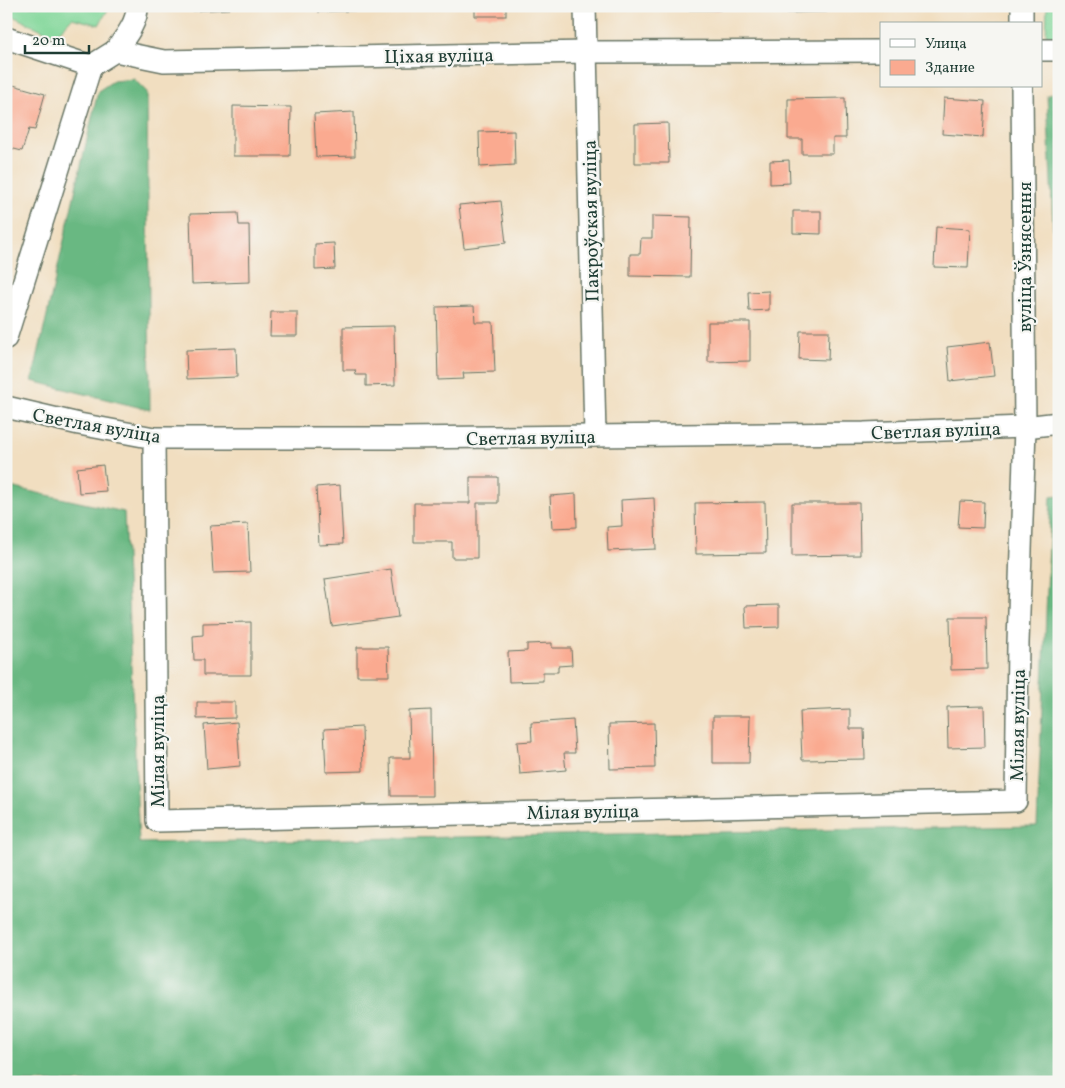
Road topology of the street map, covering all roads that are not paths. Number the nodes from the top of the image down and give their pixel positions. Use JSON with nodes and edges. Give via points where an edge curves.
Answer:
{"nodes":[{"id":1,"x":137,"y":6,"type":"edge"},
{"id":2,"x":585,"y":6,"type":"edge"},
{"id":3,"x":1022,"y":6,"type":"edge"},
{"id":4,"x":1022,"y":22,"type":"edge"},
{"id":5,"x":6,"y":38,"type":"edge"},
{"id":6,"x":1042,"y":50,"type":"edge"},
{"id":7,"x":1059,"y":50,"type":"edge"},
{"id":8,"x":115,"y":51,"type":"junction"},
{"id":9,"x":880,"y":51,"type":"edge"},
{"id":10,"x":586,"y":52,"type":"junction"},
{"id":11,"x":92,"y":66,"type":"junction"},
{"id":12,"x":1022,"y":88,"type":"edge"},
{"id":13,"x":6,"y":338,"type":"edge"},
{"id":14,"x":6,"y":407,"type":"edge"},
{"id":15,"x":1059,"y":423,"type":"edge"},
{"id":16,"x":1025,"y":427,"type":"junction"},
{"id":17,"x":595,"y":436,"type":"junction"},
{"id":18,"x":154,"y":438,"type":"junction"}],
"edges":[{"from":1,"to":8,"type":"street","via":[[128,31]]},
{"from":2,"to":10,"type":"street","name":"Пакроўская вуліца"},
{"from":3,"to":4,"type":"street"},
{"from":5,"to":11,"type":"street"},
{"from":6,"to":7,"type":"street"},
{"from":8,"to":10,"type":"street","name":"Ціхая вуліца","via":[[164,61]]},
{"from":8,"to":11,"type":"street"},
{"from":9,"to":10,"type":"street","name":"Ціхая вуліца"},
{"from":10,"to":17,"type":"street","name":"Пакроўская вуліца"},
{"from":11,"to":13,"type":"street"},
{"from":12,"to":16,"type":"street","name":"вуліца Ўзнясення"},
{"from":14,"to":18,"type":"street","name":"Светлая вуліца"},
{"from":15,"to":16,"type":"street","name":"Светлая вуліца"},
{"from":16,"to":17,"type":"street","name":"Светлая вуліца","via":[[864,433]]},
{"from":16,"to":18,"type":"street","name":"Мілая вуліца","via":[[1016,801],[157,821]]},
{"from":17,"to":18,"type":"street","name":"Светлая вуліца"}]}
